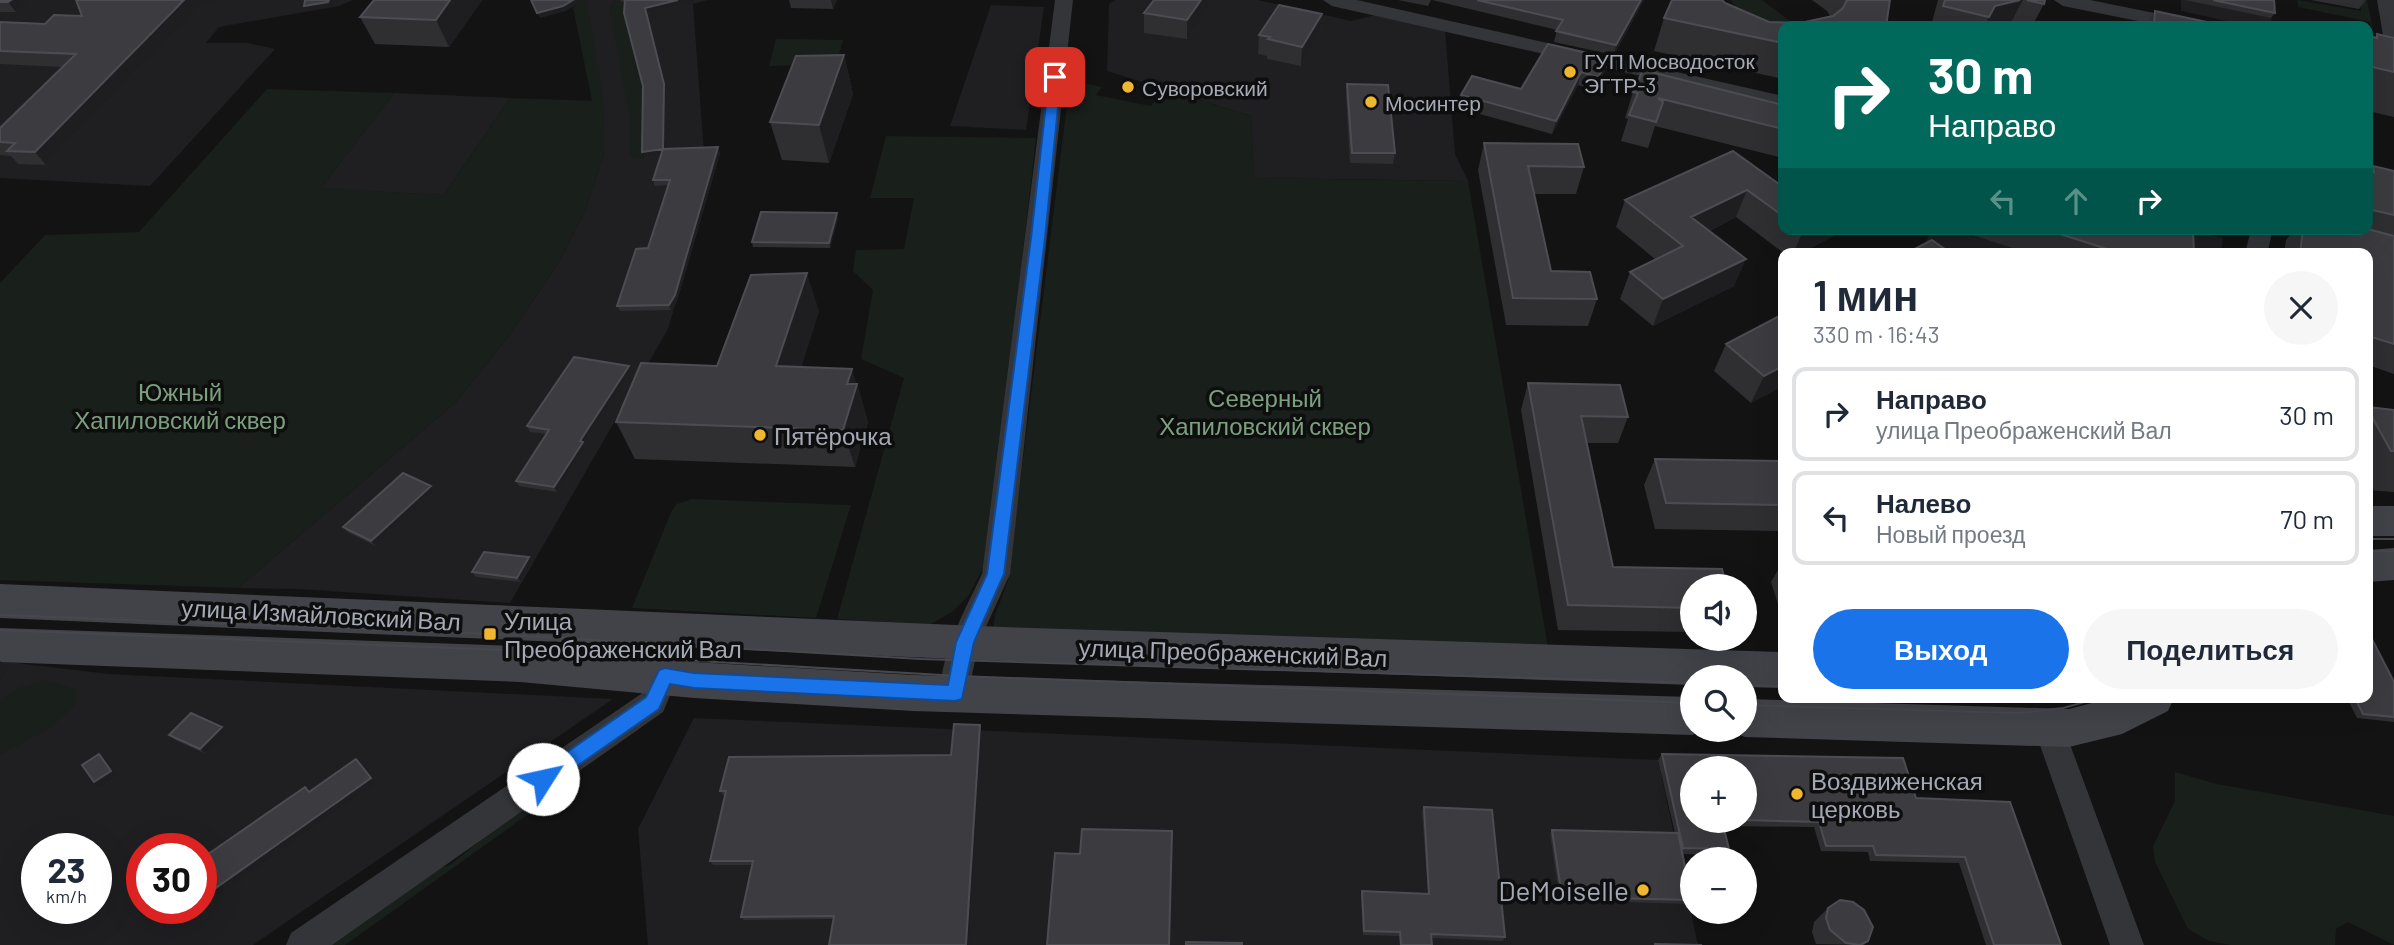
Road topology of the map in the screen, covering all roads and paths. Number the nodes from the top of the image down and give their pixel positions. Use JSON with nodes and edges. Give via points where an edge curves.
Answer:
{"nodes":[{"id":1,"x":1065,"y":0,"type":"edge"},
{"id":2,"x":1332,"y":0,"type":"edge"},
{"id":3,"x":2063,"y":0,"type":"edge"},
{"id":4,"x":2386,"y":0,"type":"edge"},
{"id":5,"x":1441,"y":16,"type":"joint"},
{"id":6,"x":2165,"y":21,"type":"edge"},
{"id":7,"x":2394,"y":41,"type":"edge"},
{"id":8,"x":1778,"y":101,"type":"edge"},
{"id":9,"x":2373,"y":521,"type":"edge"},
{"id":10,"x":2394,"y":521,"type":"edge"},
{"id":11,"x":2394,"y":564,"type":"edge"},
{"id":12,"x":2373,"y":566,"type":"edge"},
{"id":13,"x":0,"y":601,"type":"edge"},
{"id":14,"x":683,"y":631,"type":"junction"},
{"id":15,"x":965,"y":642,"type":"junction"},
{"id":16,"x":0,"y":645,"type":"edge"},
{"id":17,"x":1778,"y":670,"type":"edge"},
{"id":18,"x":665,"y":676,"type":"junction"},
{"id":19,"x":955,"y":694,"type":"junction"},
{"id":20,"x":2143,"y":703,"type":"edge"},
{"id":21,"x":1680,"y":716,"type":"edge"},
{"id":22,"x":1757,"y":718,"type":"edge"},
{"id":23,"x":2049,"y":728,"type":"junction"},
{"id":24,"x":303,"y":945,"type":"edge"},
{"id":25,"x":2127,"y":945,"type":"edge"}],
"edges":[{"from":1,"to":15,"type":"street","via":[[996,574]]},
{"from":2,"to":5,"type":"street"},
{"from":3,"to":6,"type":"street"},
{"from":4,"to":7,"type":"street"},
{"from":5,"to":8,"type":"street"},
{"from":9,"to":10,"type":"main road"},
{"from":11,"to":12,"type":"main road"},
{"from":13,"to":14,"type":"main road","name":"улица Измайловский Вал"},
{"from":14,"to":15,"type":"main road","name":"улица Преображенский Вал"},
{"from":14,"to":18,"type":"street"},
{"from":15,"to":17,"type":"main road","name":"улица Преображенский Вал"},
{"from":15,"to":19,"type":"street"},
{"from":16,"to":18,"type":"main road","name":"улица Измайловский Вал","via":[[506,664]]},
{"from":18,"to":19,"type":"main road","name":"улица Преображенский Вал"},
{"from":18,"to":24,"type":"street","via":[[652,703]]},
{"from":19,"to":21,"type":"main road","name":"улица Преображенский Вал"},
{"from":20,"to":23,"type":"main road","via":[[2107,721]]},
{"from":22,"to":23,"type":"main road"},
{"from":23,"to":25,"type":"street"}]}
